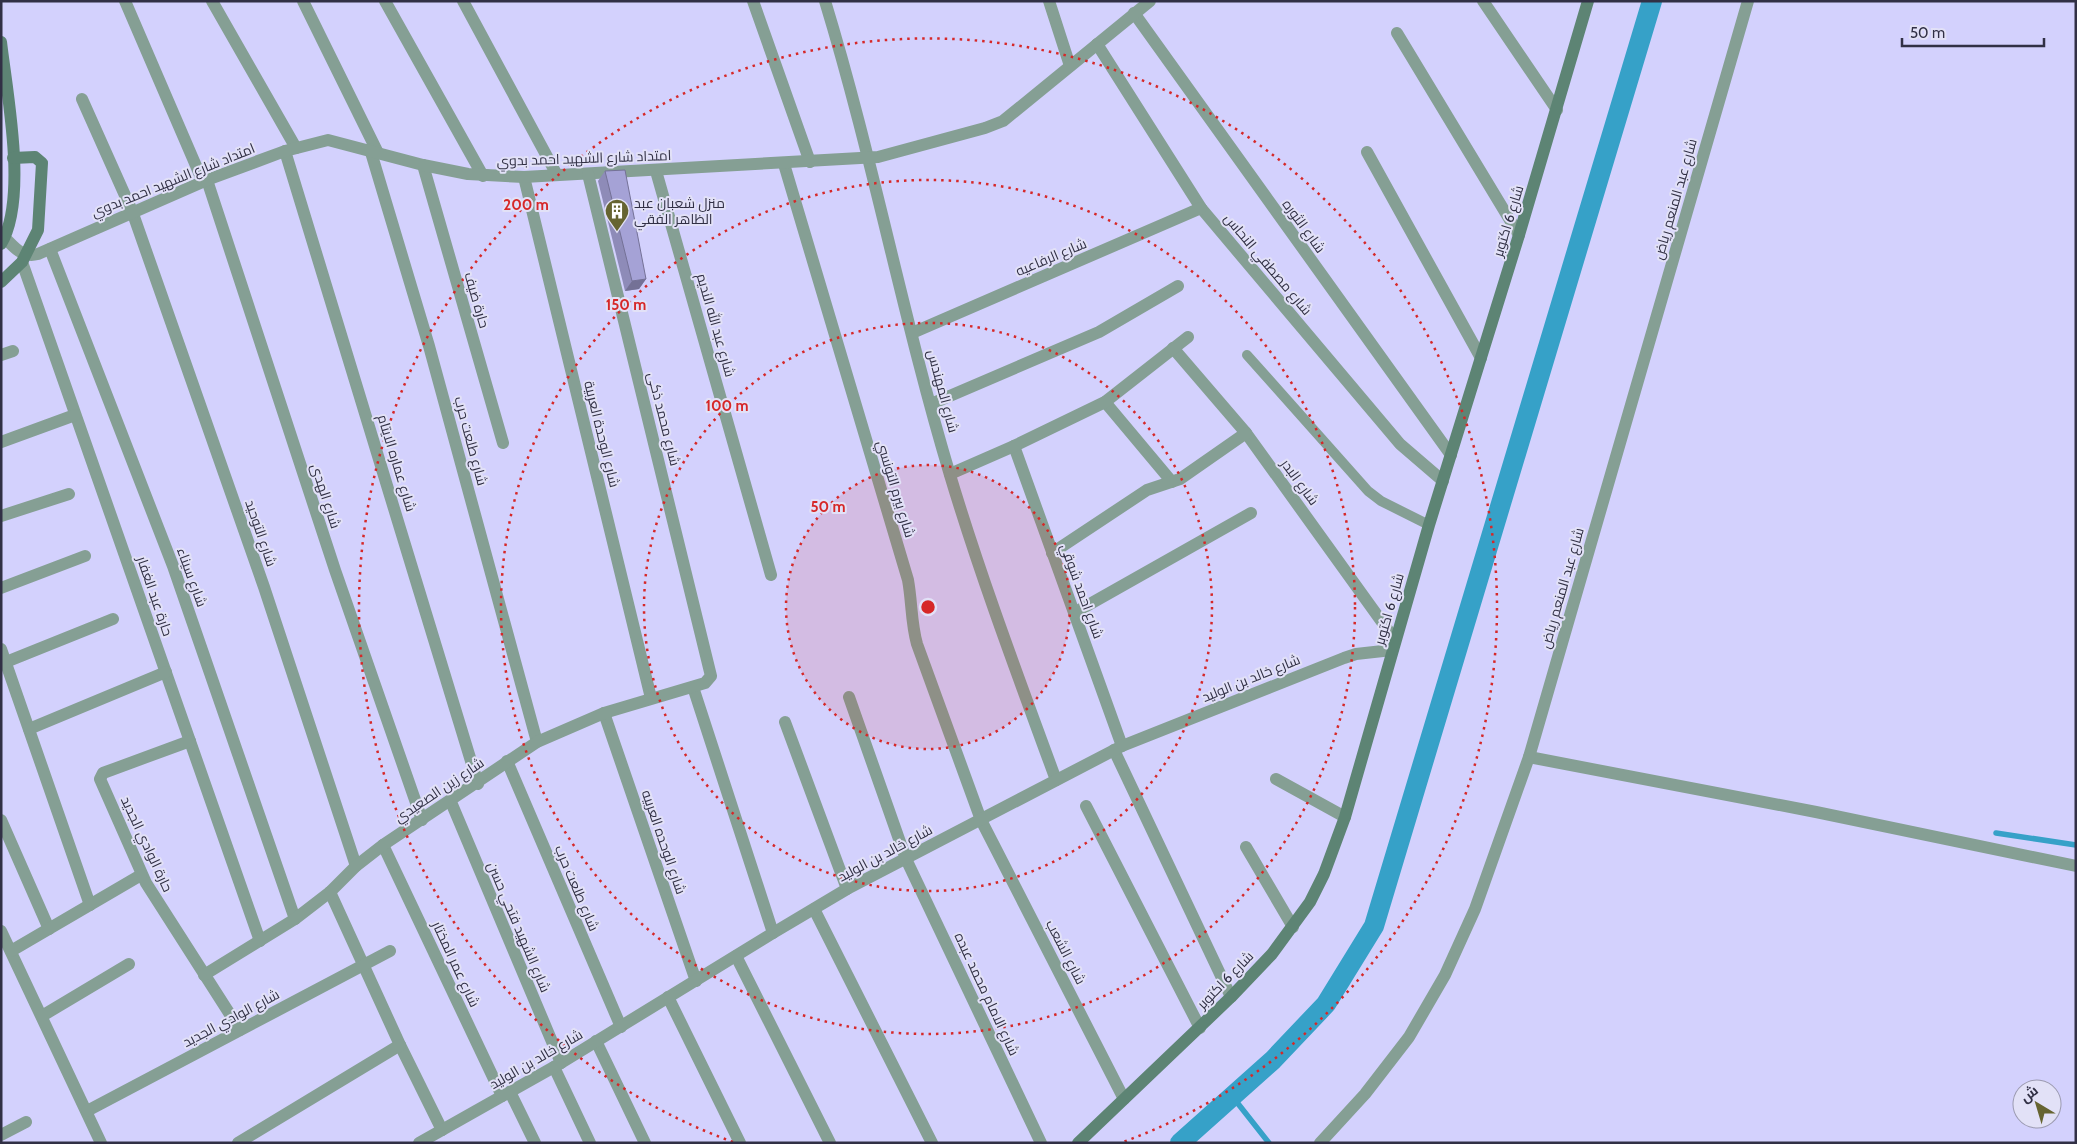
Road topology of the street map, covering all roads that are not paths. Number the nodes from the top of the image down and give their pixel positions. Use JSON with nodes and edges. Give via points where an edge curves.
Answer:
{"nodes":[{"id":1,"x":125,"y":1,"type":"edge"},
{"id":2,"x":212,"y":1,"type":"edge"},
{"id":3,"x":303,"y":1,"type":"edge"},
{"id":4,"x":385,"y":1,"type":"edge"},
{"id":5,"x":463,"y":1,"type":"edge"},
{"id":6,"x":753,"y":1,"type":"edge"},
{"id":7,"x":825,"y":1,"type":"edge"},
{"id":8,"x":1049,"y":1,"type":"edge"},
{"id":9,"x":1483,"y":1,"type":"edge"},
{"id":10,"x":1588,"y":1,"type":"edge"},
{"id":11,"x":1748,"y":1,"type":"edge"},
{"id":12,"x":1141,"y":6,"type":"edge"},
{"id":13,"x":1397,"y":33,"type":"dead end"},
{"id":14,"x":1,"y":42,"type":"edge"},
{"id":15,"x":1097,"y":44,"type":"junction"},
{"id":16,"x":1070,"y":66,"type":"junction"},
{"id":17,"x":82,"y":99,"type":"dead end"},
{"id":18,"x":1557,"y":110,"type":"junction"},
{"id":19,"x":290,"y":149,"type":"junction"},
{"id":20,"x":373,"y":150,"type":"junction"},
{"id":21,"x":1367,"y":152,"type":"dead end"},
{"id":22,"x":13,"y":158,"type":"junction"},
{"id":23,"x":869,"y":158,"type":"junction"},
{"id":24,"x":810,"y":162,"type":"junction"},
{"id":25,"x":784,"y":164,"type":"junction"},
{"id":26,"x":423,"y":165,"type":"junction"},
{"id":27,"x":656,"y":170,"type":"junction"},
{"id":28,"x":588,"y":174,"type":"junction"},
{"id":29,"x":557,"y":175,"type":"junction"},
{"id":30,"x":483,"y":176,"type":"junction"},
{"id":31,"x":524,"y":178,"type":"junction"},
{"id":32,"x":205,"y":181,"type":"junction"},
{"id":33,"x":1200,"y":208,"type":"junction"},
{"id":34,"x":132,"y":211,"type":"junction"},
{"id":35,"x":1519,"y":235,"type":"junction"},
{"id":36,"x":3,"y":241,"type":"edge"},
{"id":37,"x":50,"y":249,"type":"junction"},
{"id":38,"x":24,"y":259,"type":"junction"},
{"id":39,"x":1,"y":282,"type":"edge"},
{"id":40,"x":1178,"y":286,"type":"dead end"},
{"id":41,"x":912,"y":333,"type":"junction"},
{"id":42,"x":1188,"y":337,"type":"dead end"},
{"id":43,"x":1173,"y":348,"type":"junction"},
{"id":44,"x":1247,"y":355,"type":"dead end"},
{"id":45,"x":1481,"y":358,"type":"junction"},
{"id":46,"x":1105,"y":402,"type":"junction"},
{"id":47,"x":931,"y":404,"type":"junction"},
{"id":48,"x":75,"y":416,"type":"junction"},
{"id":49,"x":1246,"y":433,"type":"junction"},
{"id":50,"x":1,"y":442,"type":"edge"},
{"id":51,"x":504,"y":443,"type":"dead end"},
{"id":52,"x":1014,"y":446,"type":"junction"},
{"id":53,"x":1451,"y":455,"type":"junction"},
{"id":54,"x":950,"y":474,"type":"junction"},
{"id":55,"x":1443,"y":481,"type":"junction"},
{"id":56,"x":1172,"y":482,"type":"junction"},
{"id":57,"x":69,"y":494,"type":"dead end"},
{"id":58,"x":1251,"y":513,"type":"dead end"},
{"id":59,"x":1,"y":516,"type":"edge"},
{"id":60,"x":1429,"y":525,"type":"junction"},
{"id":61,"x":1052,"y":553,"type":"junction"},
{"id":62,"x":85,"y":556,"type":"dead end"},
{"id":63,"x":771,"y":575,"type":"dead end"},
{"id":64,"x":1,"y":588,"type":"edge"},
{"id":65,"x":1074,"y":613,"type":"junction"},
{"id":66,"x":113,"y":619,"type":"dead end"},
{"id":67,"x":1394,"y":645,"type":"junction"},
{"id":68,"x":1,"y":649,"type":"edge"},
{"id":69,"x":6,"y":662,"type":"junction"},
{"id":70,"x":166,"y":672,"type":"junction"},
{"id":71,"x":711,"y":672,"type":"joint"},
{"id":72,"x":693,"y":687,"type":"junction"},
{"id":73,"x":849,"y":697,"type":"dead end"},
{"id":74,"x":651,"y":698,"type":"junction"},
{"id":75,"x":604,"y":713,"type":"junction"},
{"id":76,"x":785,"y":722,"type":"dead end"},
{"id":77,"x":28,"y":729,"type":"junction"},
{"id":78,"x":190,"y":741,"type":"junction"},
{"id":79,"x":538,"y":742,"type":"junction"},
{"id":80,"x":1118,"y":748,"type":"junction"},
{"id":81,"x":1529,"y":757,"type":"junction"},
{"id":82,"x":507,"y":761,"type":"junction"},
{"id":83,"x":1276,"y":779,"type":"dead end"},
{"id":84,"x":1056,"y":780,"type":"junction"},
{"id":85,"x":478,"y":784,"type":"junction"},
{"id":86,"x":450,"y":802,"type":"junction"},
{"id":87,"x":1086,"y":806,"type":"dead end"},
{"id":88,"x":1345,"y":817,"type":"junction"},
{"id":89,"x":1,"y":820,"type":"edge"},
{"id":90,"x":422,"y":820,"type":"junction"},
{"id":91,"x":981,"y":820,"type":"junction"},
{"id":92,"x":383,"y":845,"type":"junction"},
{"id":93,"x":1246,"y":847,"type":"dead end"},
{"id":94,"x":906,"y":859,"type":"junction"},
{"id":95,"x":356,"y":866,"type":"junction"},
{"id":96,"x":2076,"y":866,"type":"edge"},
{"id":97,"x":141,"y":875,"type":"junction"},
{"id":98,"x":848,"y":889,"type":"junction"},
{"id":99,"x":330,"y":892,"type":"junction"},
{"id":100,"x":90,"y":905,"type":"junction"},
{"id":101,"x":814,"y":909,"type":"junction"},
{"id":102,"x":295,"y":918,"type":"junction"},
{"id":103,"x":1293,"y":927,"type":"junction"},
{"id":104,"x":49,"y":929,"type":"junction"},
{"id":105,"x":1,"y":931,"type":"edge"},
{"id":106,"x":773,"y":933,"type":"junction"},
{"id":107,"x":260,"y":941,"type":"junction"},
{"id":108,"x":11,"y":951,"type":"junction"},
{"id":109,"x":390,"y":952,"type":"dead end"},
{"id":110,"x":736,"y":956,"type":"junction"},
{"id":111,"x":129,"y":964,"type":"dead end"},
{"id":112,"x":364,"y":965,"type":"junction"},
{"id":113,"x":204,"y":975,"type":"junction"},
{"id":114,"x":696,"y":981,"type":"junction"},
{"id":115,"x":668,"y":998,"type":"junction"},
{"id":116,"x":1232,"y":998,"type":"junction"},
{"id":117,"x":42,"y":1016,"type":"junction"},
{"id":118,"x":621,"y":1027,"type":"junction"},
{"id":119,"x":1200,"y":1028,"type":"junction"},
{"id":120,"x":240,"y":1030,"type":"junction"},
{"id":121,"x":596,"y":1041,"type":"junction"},
{"id":122,"x":400,"y":1045,"type":"junction"},
{"id":123,"x":557,"y":1065,"type":"junction"},
{"id":124,"x":506,"y":1094,"type":"junction"},
{"id":125,"x":1124,"y":1099,"type":"junction"},
{"id":126,"x":87,"y":1111,"type":"junction"},
{"id":127,"x":26,"y":1122,"type":"dead end"},
{"id":128,"x":442,"y":1130,"type":"junction"},
{"id":129,"x":1,"y":1135,"type":"edge"},
{"id":130,"x":101,"y":1143,"type":"edge"},
{"id":131,"x":238,"y":1143,"type":"edge"},
{"id":132,"x":419,"y":1143,"type":"edge"},
{"id":133,"x":535,"y":1143,"type":"edge"},
{"id":134,"x":590,"y":1143,"type":"edge"},
{"id":135,"x":645,"y":1143,"type":"edge"},
{"id":136,"x":740,"y":1143,"type":"edge"},
{"id":137,"x":830,"y":1143,"type":"edge"},
{"id":138,"x":932,"y":1143,"type":"edge"},
{"id":139,"x":1041,"y":1143,"type":"edge"},
{"id":140,"x":1078,"y":1143,"type":"edge"},
{"id":141,"x":1320,"y":1143,"type":"edge"}],
"edges":[{"from":1,"to":32,"type":"street","name":"شارع الهدى"},
{"from":2,"to":19,"type":"street","name":"شارع عماره الايتام"},
{"from":3,"to":20,"type":"street","name":"شارع طلعت حرب"},
{"from":4,"to":30,"type":"street"},
{"from":5,"to":29,"type":"street"},
{"from":6,"to":24,"type":"street"},
{"from":7,"to":23,"type":"street","name":"شارع المهندس"},
{"from":8,"to":16,"type":"street"},
{"from":9,"to":18,"type":"street"},
{"from":10,"to":18,"type":"main road","name":"شارع 6 اكتوبر"},
{"from":11,"to":81,"type":"street","name":"شارع عبد المنعم رياض"},
{"from":12,"to":15,"type":"street","name":"امتداد شارع الشهيد احمد بدوي"},
{"from":12,"to":53,"type":"street","name":"شارع الثوره"},
{"from":13,"to":35,"type":"street"},
{"from":14,"to":22,"type":"main road"},
{"from":15,"to":16,"type":"street","name":"امتداد شارع الشهيد احمد بدوي"},
{"from":15,"to":33,"type":"street","name":"شارع مصطفي النحاس"},
{"from":16,"to":23,"type":"street","name":"امتداد شارع الشهيد احمد بدوي","via":[[1011,116],[995,125],[888,156]]},
{"from":17,"to":34,"type":"street","name":"شارع التوحيد"},
{"from":18,"to":35,"type":"main road","name":"شارع 6 اكتوبر"},
{"from":19,"to":20,"type":"street","name":"امتداد شارع الشهيد احمد بدوي","via":[[328,140]]},
{"from":19,"to":32,"type":"street","name":"امتداد شارع الشهيد احمد بدوي"},
{"from":19,"to":85,"type":"street","name":"شارع عماره الايتام"},
{"from":20,"to":26,"type":"street","name":"امتداد شارع الشهيد احمد بدوي"},
{"from":20,"to":79,"type":"street","name":"شارع طلعت حرب"},
{"from":21,"to":45,"type":"street"},
{"from":22,"to":36,"type":"main road","via":[[13,207]]},
{"from":22,"to":38,"type":"main road","via":[[35,157],[43,167],[38,230]]},
{"from":23,"to":24,"type":"street","name":"امتداد شارع الشهيد احمد بدوي"},
{"from":23,"to":41,"type":"street","name":"شارع المهندس"},
{"from":24,"to":25,"type":"street","name":"امتداد شارع الشهيد احمد بدوي"},
{"from":25,"to":27,"type":"street","name":"امتداد شارع الشهيد احمد بدوي"},
{"from":25,"to":91,"type":"street","name":"شارع بيرم التونسي","via":[[908,580],[911,623],[917,644]]},
{"from":26,"to":30,"type":"street","name":"امتداد شارع الشهيد احمد بدوي"},
{"from":26,"to":51,"type":"street","name":"حارة ضيف"},
{"from":27,"to":28,"type":"street","name":"امتداد شارع الشهيد احمد بدوي"},
{"from":27,"to":63,"type":"street","name":"شارع عبد الله النديم"},
{"from":28,"to":29,"type":"street","name":"امتداد شارع الشهيد احمد بدوي"},
{"from":28,"to":71,"type":"street","name":"شارع محمد ذكى"},
{"from":29,"to":31,"type":"street","name":"امتداد شارع الشهيد احمد بدوي"},
{"from":30,"to":31,"type":"street","name":"امتداد شارع الشهيد احمد بدوي"},
{"from":31,"to":74,"type":"street","name":"شارع الوحدة العربية"},
{"from":32,"to":34,"type":"street","name":"امتداد شارع الشهيد احمد بدوي"},
{"from":32,"to":90,"type":"street","name":"شارع الهدى","via":[[334,570]]},
{"from":33,"to":41,"type":"street","name":"شارع الرفاعيه"},
{"from":33,"to":55,"type":"street","name":"شارع مصطفي النحاس","via":[[1400,444]]},
{"from":34,"to":37,"type":"street","name":"امتداد شارع الشهيد احمد بدوي"},
{"from":34,"to":95,"type":"street","name":"شارع التوحيد"},
{"from":35,"to":45,"type":"main road","name":"شارع 6 اكتوبر"},
{"from":36,"to":38,"type":"street"},
{"from":37,"to":38,"type":"street","name":"امتداد شارع الشهيد احمد بدوي"},
{"from":37,"to":102,"type":"street","name":"شارع سيناء","via":[[174,566]]},
{"from":38,"to":39,"type":"main road"},
{"from":38,"to":48,"type":"street","name":"حارة عبد الغفار"},
{"from":40,"to":47,"type":"street","via":[[1099,332]]},
{"from":41,"to":47,"type":"street","name":"شارع المهندس"},
{"from":42,"to":43,"type":"street"},
{"from":43,"to":46,"type":"street"},
{"from":43,"to":49,"type":"street","name":"شارع البدر"},
{"from":44,"to":60,"type":"lane","via":[[1368,490],[1382,501]]},
{"from":45,"to":53,"type":"main road","name":"شارع 6 اكتوبر"},
{"from":46,"to":52,"type":"street"},
{"from":46,"to":56,"type":"street"},
{"from":47,"to":54,"type":"street","name":"شارع المهندس"},
{"from":48,"to":50,"type":"street"},
{"from":48,"to":70,"type":"street","name":"حارة عبد الغفار"},
{"from":49,"to":56,"type":"street"},
{"from":49,"to":67,"type":"street","name":"شارع البدر"},
{"from":52,"to":54,"type":"street"},
{"from":52,"to":61,"type":"street","name":"شارع احمد شوقي"},
{"from":53,"to":55,"type":"main road","name":"شارع 6 اكتوبر"},
{"from":54,"to":84,"type":"street","name":"شارع المهندس","via":[[999,626]]},
{"from":55,"to":60,"type":"main road","name":"شارع 6 اكتوبر"},
{"from":56,"to":61,"type":"street","via":[[1147,490]]},
{"from":57,"to":59,"type":"street"},
{"from":58,"to":65,"type":"street"},
{"from":60,"to":67,"type":"main road","name":"شارع 6 اكتوبر"},
{"from":61,"to":65,"type":"street","name":"شارع احمد شوقي"},
{"from":62,"to":64,"type":"street"},
{"from":65,"to":80,"type":"street","name":"شارع احمد شوقي"},
{"from":66,"to":69,"type":"street"},
{"from":67,"to":80,"type":"street","name":"شارع خالد بن الوليد","via":[[1344,658]]},
{"from":67,"to":88,"type":"main road","name":"شارع 6 اكتوبر"},
{"from":68,"to":69,"type":"street"},
{"from":69,"to":77,"type":"street"},
{"from":70,"to":77,"type":"street"},
{"from":70,"to":78,"type":"street","name":"حارة عبد الغفار"},
{"from":71,"to":72,"type":"street","name":"شارع زين الصعيدي","via":[[709,680]]},
{"from":72,"to":74,"type":"street","name":"شارع زين الصعيدي"},
{"from":72,"to":106,"type":"street"},
{"from":73,"to":94,"type":"street","name":"شارع الامام محمد عبده"},
{"from":74,"to":75,"type":"street","name":"شارع زين الصعيدي"},
{"from":75,"to":79,"type":"street","name":"شارع زين الصعيدي"},
{"from":75,"to":114,"type":"street","name":"شارع الوحده العربيه"},
{"from":76,"to":98,"type":"street"},
{"from":77,"to":100,"type":"street"},
{"from":78,"to":97,"type":"street","name":"حارة الوادي الجديد","via":[[103,773],[100,777]]},
{"from":78,"to":107,"type":"street","name":"حارة عبد الغفار"},
{"from":79,"to":82,"type":"street","name":"شارع زين الصعيدي"},
{"from":80,"to":84,"type":"street","name":"شارع خالد بن الوليد"},
{"from":80,"to":116,"type":"street","name":"شارع احمد شوقي"},
{"from":81,"to":96,"type":"street"},
{"from":81,"to":141,"type":"street","name":"شارع عبد المنعم رياض","via":[[1475,910],[1441,983],[1388,1066]]},
{"from":82,"to":85,"type":"street","name":"شارع زين الصعيدي"},
{"from":82,"to":118,"type":"street","name":"شارع طلعت حرب"},
{"from":83,"to":88,"type":"street"},
{"from":84,"to":91,"type":"street","name":"شارع خالد بن الوليد"},
{"from":85,"to":86,"type":"street","name":"شارع زين الصعيدي"},
{"from":86,"to":90,"type":"street","name":"شارع زين الصعيدي"},
{"from":86,"to":123,"type":"street","name":"شارع الشهيد فتحي حسن"},
{"from":87,"to":119,"type":"street"},
{"from":88,"to":103,"type":"main road","name":"شارع 6 اكتوبر","via":[[1324,874]]},
{"from":89,"to":104,"type":"street"},
{"from":90,"to":92,"type":"street","name":"شارع زين الصعيدي"},
{"from":91,"to":94,"type":"street","name":"شارع خالد بن الوليد"},
{"from":91,"to":125,"type":"street","name":"شارع الشعب"},
{"from":92,"to":95,"type":"street","name":"شارع زين الصعيدي"},
{"from":92,"to":124,"type":"street","name":"شارع عمر المختار"},
{"from":93,"to":103,"type":"street"},
{"from":94,"to":98,"type":"street","name":"شارع خالد بن الوليد"},
{"from":94,"to":139,"type":"street","name":"شارع الامام محمد عبده"},
{"from":95,"to":99,"type":"street","name":"شارع زين الصعيدي"},
{"from":97,"to":100,"type":"street"},
{"from":97,"to":113,"type":"street","name":"حارة الوادي الجديد"},
{"from":98,"to":101,"type":"street","name":"شارع خالد بن الوليد"},
{"from":99,"to":102,"type":"street","name":"شارع زين الصعيدي"},
{"from":99,"to":112,"type":"street"},
{"from":100,"to":104,"type":"street"},
{"from":101,"to":106,"type":"street","name":"شارع خالد بن الوليد"},
{"from":101,"to":138,"type":"street"},
{"from":102,"to":107,"type":"street","name":"شارع زين الصعيدي"},
{"from":103,"to":116,"type":"main road","name":"شارع 6 اكتوبر"},
{"from":104,"to":108,"type":"street"},
{"from":105,"to":108,"type":"street"},
{"from":106,"to":110,"type":"street","name":"شارع خالد بن الوليد"},
{"from":107,"to":113,"type":"street","name":"شارع زين الصعيدي"},
{"from":108,"to":117,"type":"street"},
{"from":109,"to":112,"type":"street","name":"شارع الوادي الجديد"},
{"from":110,"to":114,"type":"street","name":"شارع خالد بن الوليد"},
{"from":110,"to":137,"type":"street"},
{"from":111,"to":117,"type":"street"},
{"from":112,"to":120,"type":"street","name":"شارع الوادي الجديد"},
{"from":112,"to":122,"type":"street"},
{"from":113,"to":120,"type":"street","name":"حارة الوادي الجديد"},
{"from":114,"to":115,"type":"street","name":"شارع خالد بن الوليد"},
{"from":115,"to":118,"type":"street","name":"شارع خالد بن الوليد"},
{"from":115,"to":136,"type":"street"},
{"from":116,"to":119,"type":"main road","name":"شارع 6 اكتوبر"},
{"from":117,"to":126,"type":"street"},
{"from":118,"to":121,"type":"street","name":"شارع خالد بن الوليد"},
{"from":119,"to":125,"type":"main road","name":"شارع 6 اكتوبر"},
{"from":120,"to":126,"type":"street","name":"شارع الوادي الجديد"},
{"from":121,"to":123,"type":"street","name":"شارع خالد بن الوليد"},
{"from":121,"to":135,"type":"street"},
{"from":122,"to":128,"type":"street"},
{"from":122,"to":131,"type":"street"},
{"from":123,"to":124,"type":"street","name":"شارع خالد بن الوليد"},
{"from":123,"to":134,"type":"street","name":"شارع الشهيد فتحي حسن"},
{"from":124,"to":128,"type":"street","name":"شارع خالد بن الوليد"},
{"from":124,"to":133,"type":"street","name":"شارع عمر المختار"},
{"from":125,"to":140,"type":"main road","name":"شارع 6 اكتوبر"},
{"from":126,"to":130,"type":"street"},
{"from":127,"to":129,"type":"street"},
{"from":128,"to":132,"type":"street","name":"شارع خالد بن الوليد"}]}
